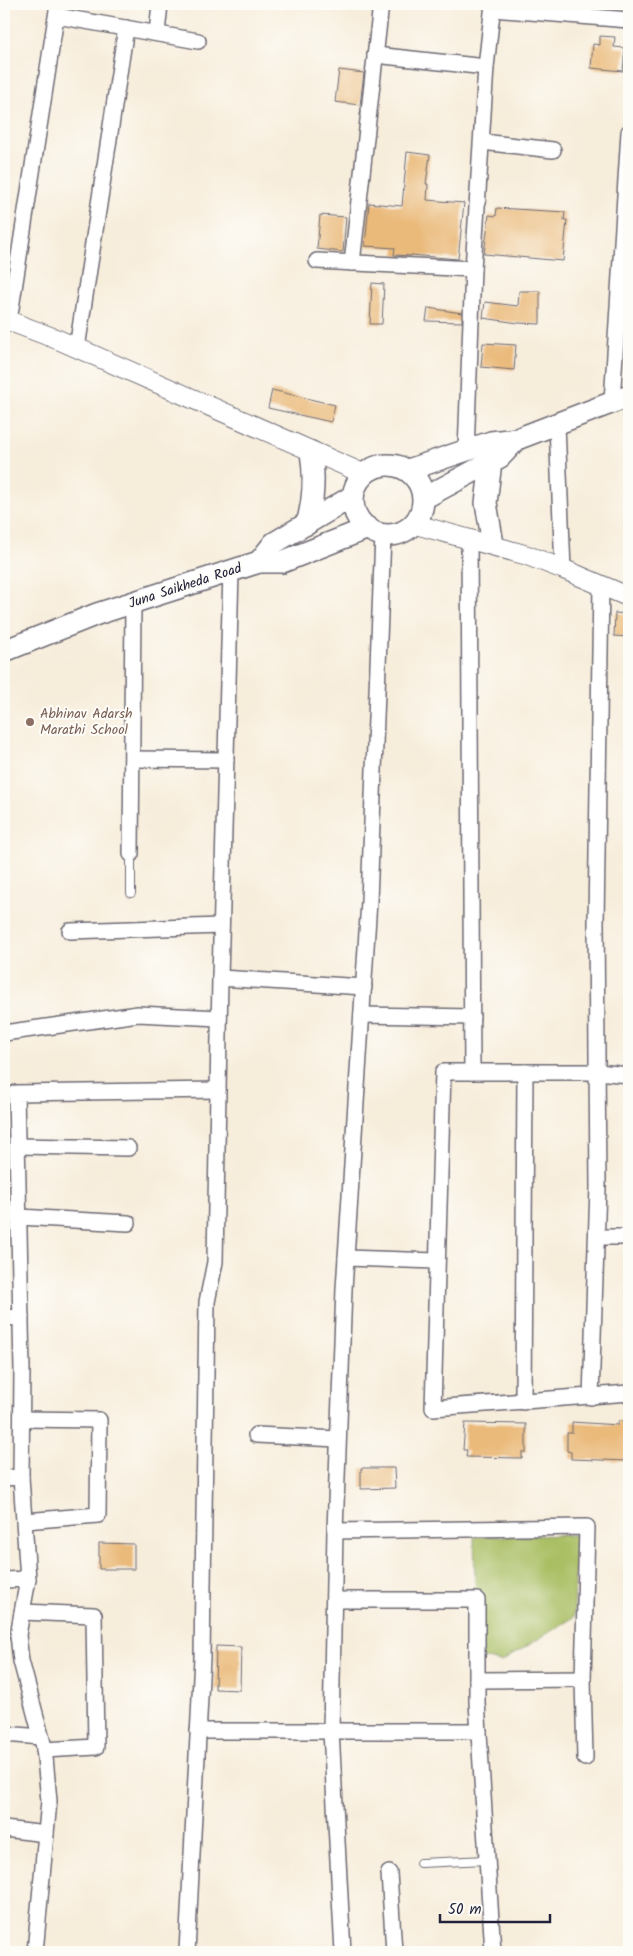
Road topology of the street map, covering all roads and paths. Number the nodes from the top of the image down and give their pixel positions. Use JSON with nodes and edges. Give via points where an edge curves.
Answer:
{"nodes":[{"id":1,"x":160,"y":4,"type":"edge"},
{"id":2,"x":381,"y":4,"type":"edge"},
{"id":3,"x":493,"y":6,"type":"edge"},
{"id":4,"x":58,"y":10,"type":"edge"},
{"id":5,"x":629,"y":20,"type":"edge"},
{"id":6,"x":126,"y":28,"type":"junction"},
{"id":7,"x":157,"y":33,"type":"junction"},
{"id":8,"x":198,"y":41,"type":"dead end"},
{"id":9,"x":375,"y":55,"type":"junction"},
{"id":10,"x":486,"y":67,"type":"junction"},
{"id":11,"x":629,"y":132,"type":"edge"},
{"id":12,"x":482,"y":142,"type":"junction"},
{"id":13,"x":553,"y":150,"type":"dead end"},
{"id":14,"x":317,"y":261,"type":"dead end"},
{"id":15,"x":352,"y":263,"type":"junction"},
{"id":16,"x":472,"y":269,"type":"junction"},
{"id":17,"x":6,"y":320,"type":"edge"},
{"id":18,"x":77,"y":348,"type":"junction"},
{"id":19,"x":621,"y":399,"type":"edge"},
{"id":20,"x":557,"y":425,"type":"junction"},
{"id":21,"x":517,"y":439,"type":"junction"},
{"id":22,"x":466,"y":451,"type":"junction"},
{"id":23,"x":311,"y":452,"type":"junction"},
{"id":24,"x":491,"y":462,"type":"junction"},
{"id":25,"x":408,"y":470,"type":"junction"},
{"id":26,"x":364,"y":474,"type":"junction"},
{"id":27,"x":353,"y":496,"type":"junction"},
{"id":28,"x":424,"y":498,"type":"junction"},
{"id":29,"x":306,"y":524,"type":"junction"},
{"id":30,"x":414,"y":524,"type":"junction"},
{"id":31,"x":375,"y":531,"type":"junction"},
{"id":32,"x":469,"y":538,"type":"junction"},
{"id":33,"x":493,"y":544,"type":"junction"},
{"id":34,"x":258,"y":562,"type":"junction"},
{"id":35,"x":563,"y":569,"type":"junction"},
{"id":36,"x":231,"y":571,"type":"junction"},
{"id":37,"x":601,"y":585,"type":"junction"},
{"id":38,"x":629,"y":598,"type":"edge"},
{"id":39,"x":134,"y":602,"type":"junction"},
{"id":40,"x":4,"y":651,"type":"edge"},
{"id":41,"x":133,"y":759,"type":"junction"},
{"id":42,"x":226,"y":760,"type":"junction"},
{"id":43,"x":131,"y":854,"type":"joint"},
{"id":44,"x":131,"y":893,"type":"dead end"},
{"id":45,"x":221,"y":926,"type":"junction"},
{"id":46,"x":70,"y":931,"type":"dead end"},
{"id":47,"x":220,"y":978,"type":"junction"},
{"id":48,"x":364,"y":987,"type":"junction"},
{"id":49,"x":362,"y":1015,"type":"junction"},
{"id":50,"x":472,"y":1017,"type":"junction"},
{"id":51,"x":219,"y":1018,"type":"junction"},
{"id":52,"x":4,"y":1033,"type":"edge"},
{"id":53,"x":472,"y":1072,"type":"junction"},
{"id":54,"x":525,"y":1072,"type":"junction"},
{"id":55,"x":598,"y":1072,"type":"junction"},
{"id":56,"x":629,"y":1075,"type":"edge"},
{"id":57,"x":218,"y":1090,"type":"junction"},
{"id":58,"x":10,"y":1112,"type":"edge"},
{"id":59,"x":17,"y":1146,"type":"junction"},
{"id":60,"x":128,"y":1148,"type":"dead end"},
{"id":61,"x":19,"y":1217,"type":"junction"},
{"id":62,"x":128,"y":1223,"type":"dead end"},
{"id":63,"x":19,"y":1238,"type":"junction"},
{"id":64,"x":597,"y":1238,"type":"junction"},
{"id":65,"x":629,"y":1238,"type":"edge"},
{"id":66,"x":4,"y":1239,"type":"edge"},
{"id":67,"x":346,"y":1258,"type":"junction"},
{"id":68,"x":437,"y":1261,"type":"junction"},
{"id":69,"x":20,"y":1316,"type":"junction"},
{"id":70,"x":4,"y":1318,"type":"edge"},
{"id":71,"x":629,"y":1394,"type":"edge"},
{"id":72,"x":591,"y":1397,"type":"junction"},
{"id":73,"x":523,"y":1402,"type":"junction"},
{"id":74,"x":22,"y":1419,"type":"junction"},
{"id":75,"x":256,"y":1435,"type":"dead end"},
{"id":76,"x":338,"y":1439,"type":"junction"},
{"id":77,"x":4,"y":1478,"type":"edge"},
{"id":78,"x":22,"y":1478,"type":"junction"},
{"id":79,"x":25,"y":1522,"type":"junction"},
{"id":80,"x":335,"y":1530,"type":"junction"},
{"id":81,"x":28,"y":1579,"type":"junction"},
{"id":82,"x":4,"y":1580,"type":"edge"},
{"id":83,"x":334,"y":1600,"type":"junction"},
{"id":84,"x":22,"y":1612,"type":"junction"},
{"id":85,"x":583,"y":1679,"type":"junction"},
{"id":86,"x":477,"y":1680,"type":"junction"},
{"id":87,"x":198,"y":1730,"type":"junction"},
{"id":88,"x":331,"y":1731,"type":"junction"},
{"id":89,"x":479,"y":1731,"type":"junction"},
{"id":90,"x":4,"y":1734,"type":"edge"},
{"id":91,"x":42,"y":1743,"type":"junction"},
{"id":92,"x":585,"y":1758,"type":"dead end"},
{"id":93,"x":4,"y":1828,"type":"edge"},
{"id":94,"x":46,"y":1834,"type":"junction"},
{"id":95,"x":487,"y":1860,"type":"junction"},
{"id":96,"x":420,"y":1863,"type":"dead end"},
{"id":97,"x":389,"y":1873,"type":"dead end"},
{"id":98,"x":35,"y":1952,"type":"edge"},
{"id":99,"x":187,"y":1952,"type":"edge"},
{"id":100,"x":343,"y":1952,"type":"edge"},
{"id":101,"x":394,"y":1952,"type":"edge"},
{"id":102,"x":493,"y":1952,"type":"edge"}],
"edges":[{"from":1,"to":7,"type":"street"},
{"from":2,"to":9,"type":"street"},
{"from":3,"to":5,"type":"street"},
{"from":3,"to":10,"type":"street"},
{"from":4,"to":6,"type":"street"},
{"from":4,"to":17,"type":"street"},
{"from":6,"to":7,"type":"street"},
{"from":6,"to":18,"type":"street"},
{"from":7,"to":8,"type":"street"},
{"from":9,"to":10,"type":"street"},
{"from":9,"to":15,"type":"street"},
{"from":10,"to":12,"type":"street"},
{"from":11,"to":19,"type":"street"},
{"from":12,"to":13,"type":"street"},
{"from":12,"to":16,"type":"street"},
{"from":14,"to":15,"type":"street"},
{"from":15,"to":16,"type":"street"},
{"from":16,"to":22,"type":"street"},
{"from":17,"to":18,"type":"street"},
{"from":18,"to":23,"type":"street"},
{"from":19,"to":20,"type":"main road"},
{"from":20,"to":21,"type":"main road"},
{"from":20,"to":35,"type":"street"},
{"from":21,"to":22,"type":"main road","via":[[491,442]]},
{"from":21,"to":24,"type":"main road"},
{"from":22,"to":25,"type":"main road"},
{"from":23,"to":26,"type":"street"},
{"from":23,"to":29,"type":"main road","via":[[314,492]]},
{"from":24,"to":28,"type":"main road"},
{"from":24,"to":33,"type":"main road","via":[[486,503]]},
{"from":25,"to":26,"type":"main road","via":[[385,464]]},
{"from":25,"to":28,"type":"main road","via":[[416,478]]},
{"from":26,"to":27,"type":"main road","via":[[356,484]]},
{"from":27,"to":29,"type":"main road"},
{"from":27,"to":31,"type":"main road","via":[[356,514]]},
{"from":28,"to":30,"type":"main road","via":[[420,516]]},
{"from":29,"to":34,"type":"main road","via":[[274,544]]},
{"from":30,"to":31,"type":"main road","via":[[399,533]]},
{"from":30,"to":32,"type":"street"},
{"from":31,"to":34,"type":"main road","name":"Juna Saikheda Road","via":[[282,562]]},
{"from":31,"to":48,"type":"street","via":[[369,901]]},
{"from":32,"to":33,"type":"street"},
{"from":32,"to":50,"type":"street"},
{"from":33,"to":35,"type":"street"},
{"from":34,"to":36,"type":"main road","name":"Juna Saikheda Road"},
{"from":35,"to":37,"type":"street"},
{"from":36,"to":39,"type":"main road","name":"Juna Saikheda Road"},
{"from":36,"to":42,"type":"street"},
{"from":37,"to":38,"type":"street"},
{"from":37,"to":55,"type":"street","via":[[596,922]]},
{"from":39,"to":40,"type":"main road","name":"Juna Saikheda Road"},
{"from":39,"to":41,"type":"street"},
{"from":41,"to":42,"type":"street"},
{"from":41,"to":43,"type":"street"},
{"from":42,"to":45,"type":"street"},
{"from":43,"to":44,"type":"lane"},
{"from":45,"to":46,"type":"street"},
{"from":45,"to":47,"type":"street"},
{"from":47,"to":48,"type":"street"},
{"from":47,"to":51,"type":"street"},
{"from":48,"to":49,"type":"street"},
{"from":49,"to":50,"type":"street"},
{"from":49,"to":67,"type":"street"},
{"from":50,"to":53,"type":"street"},
{"from":51,"to":52,"type":"street","via":[[138,1014]]},
{"from":51,"to":57,"type":"street"},
{"from":53,"to":54,"type":"street"},
{"from":53,"to":68,"type":"street","via":[[443,1072]]},
{"from":54,"to":55,"type":"street"},
{"from":54,"to":73,"type":"street"},
{"from":55,"to":56,"type":"street"},
{"from":55,"to":64,"type":"street"},
{"from":57,"to":58,"type":"street","via":[[16,1093]]},
{"from":57,"to":87,"type":"street","via":[[215,1262],[207,1302]]},
{"from":58,"to":59,"type":"street"},
{"from":59,"to":60,"type":"street"},
{"from":59,"to":61,"type":"street"},
{"from":61,"to":62,"type":"street"},
{"from":61,"to":63,"type":"street"},
{"from":63,"to":66,"type":"street"},
{"from":63,"to":69,"type":"street"},
{"from":64,"to":65,"type":"street"},
{"from":64,"to":72,"type":"street"},
{"from":67,"to":68,"type":"street"},
{"from":67,"to":76,"type":"street"},
{"from":68,"to":73,"type":"street","via":[[433,1408]]},
{"from":69,"to":70,"type":"street"},
{"from":69,"to":74,"type":"street"},
{"from":71,"to":72,"type":"street"},
{"from":72,"to":73,"type":"street"},
{"from":74,"to":78,"type":"street"},
{"from":74,"to":79,"type":"street","via":[[99,1420],[98,1515]]},
{"from":75,"to":76,"type":"street"},
{"from":76,"to":80,"type":"street"},
{"from":77,"to":78,"type":"street"},
{"from":78,"to":79,"type":"street"},
{"from":79,"to":81,"type":"street"},
{"from":80,"to":83,"type":"street"},
{"from":80,"to":85,"type":"street","via":[[587,1527]]},
{"from":81,"to":82,"type":"street"},
{"from":81,"to":84,"type":"street"},
{"from":83,"to":86,"type":"street","via":[[477,1600]]},
{"from":83,"to":88,"type":"street"},
{"from":84,"to":91,"type":"street","via":[[18,1635],[21,1661]]},
{"from":84,"to":91,"type":"street","via":[[94,1615],[96,1747]]},
{"from":85,"to":86,"type":"street"},
{"from":85,"to":92,"type":"street"},
{"from":86,"to":89,"type":"street"},
{"from":87,"to":88,"type":"street"},
{"from":87,"to":99,"type":"street"},
{"from":88,"to":89,"type":"street"},
{"from":88,"to":100,"type":"street"},
{"from":89,"to":95,"type":"street"},
{"from":90,"to":91,"type":"street"},
{"from":91,"to":94,"type":"street","via":[[50,1800]]},
{"from":93,"to":94,"type":"street"},
{"from":94,"to":98,"type":"street"},
{"from":95,"to":96,"type":"lane"},
{"from":95,"to":102,"type":"street"},
{"from":97,"to":101,"type":"street"}]}
